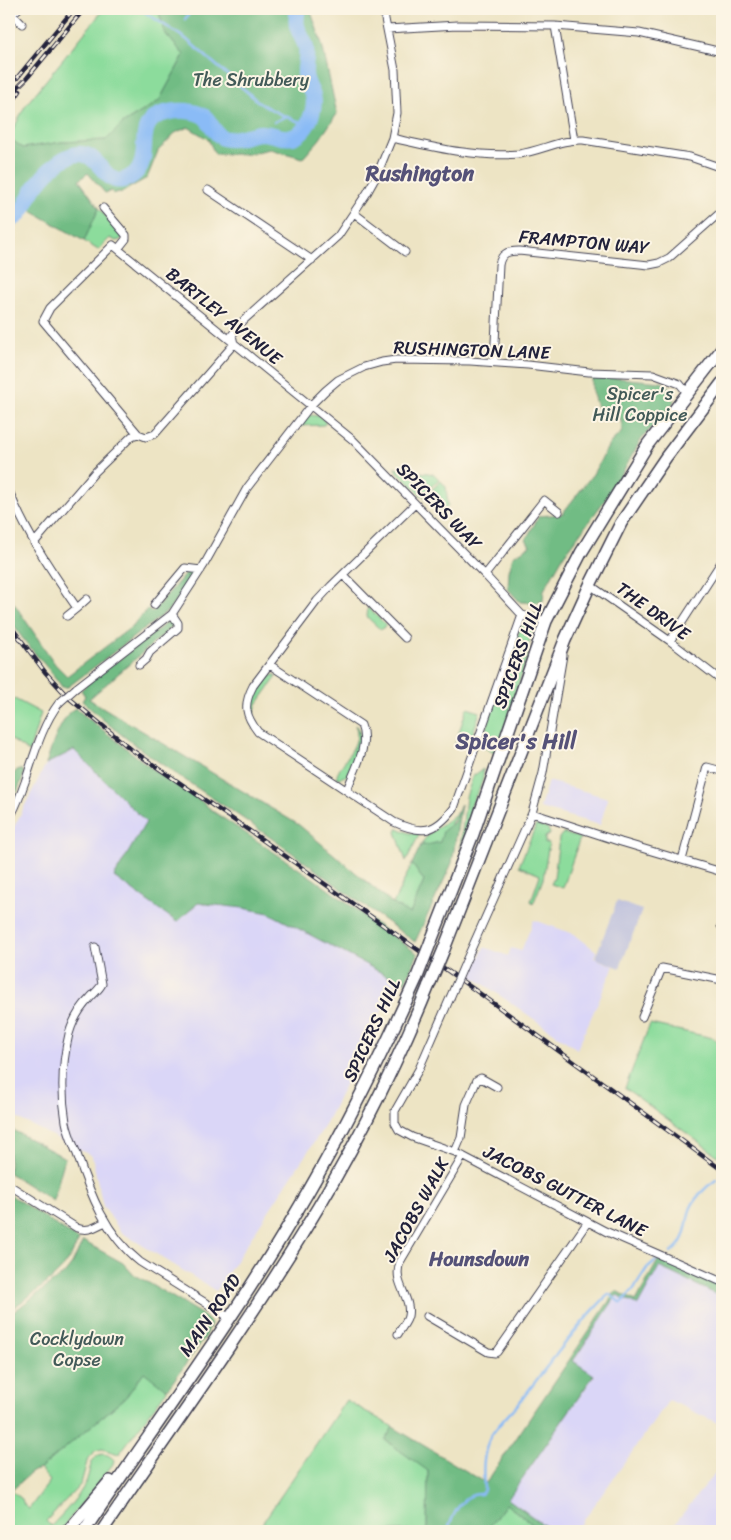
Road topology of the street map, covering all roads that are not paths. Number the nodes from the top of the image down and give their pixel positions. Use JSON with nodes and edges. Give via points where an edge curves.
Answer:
{"nodes":[{"id":1,"x":383,"y":9,"type":"edge"},
{"id":2,"x":13,"y":12,"type":"edge"},
{"id":3,"x":22,"y":24,"type":"dead end"},
{"id":4,"x":555,"y":26,"type":"junction"},
{"id":5,"x":387,"y":29,"type":"junction"},
{"id":6,"x":722,"y":52,"type":"edge"},
{"id":7,"x":392,"y":138,"type":"junction"},
{"id":8,"x":574,"y":140,"type":"junction"},
{"id":9,"x":722,"y":168,"type":"edge"},
{"id":10,"x":208,"y":190,"type":"dead end"},
{"id":11,"x":102,"y":208,"type":"dead end"},
{"id":12,"x":722,"y":211,"type":"edge"},
{"id":13,"x":354,"y":213,"type":"junction"},
{"id":14,"x":115,"y":247,"type":"junction"},
{"id":15,"x":405,"y":252,"type":"dead end"},
{"id":16,"x":312,"y":260,"type":"junction"},
{"id":17,"x":234,"y":344,"type":"junction"},
{"id":18,"x":722,"y":349,"type":"edge"},
{"id":19,"x":494,"y":362,"type":"junction"},
{"id":20,"x":722,"y":383,"type":"edge"},
{"id":21,"x":688,"y":394,"type":"junction"},
{"id":22,"x":311,"y":405,"type":"junction"},
{"id":23,"x":138,"y":434,"type":"junction"},
{"id":24,"x":9,"y":490,"type":"edge"},
{"id":25,"x":415,"y":504,"type":"junction"},
{"id":26,"x":559,"y":512,"type":"dead end"},
{"id":27,"x":34,"y":542,"type":"junction"},
{"id":28,"x":722,"y":561,"type":"edge"},
{"id":29,"x":201,"y":570,"type":"junction"},
{"id":30,"x":343,"y":575,"type":"junction"},
{"id":31,"x":485,"y":575,"type":"junction"},
{"id":32,"x":590,"y":585,"type":"junction"},
{"id":33,"x":87,"y":599,"type":"dead end"},
{"id":34,"x":154,"y":605,"type":"dead end"},
{"id":35,"x":77,"y":608,"type":"junction"},
{"id":36,"x":172,"y":614,"type":"junction"},
{"id":37,"x":67,"y":616,"type":"dead end"},
{"id":38,"x":522,"y":616,"type":"junction"},
{"id":39,"x":546,"y":621,"type":"junction"},
{"id":40,"x":405,"y":638,"type":"dead end"},
{"id":41,"x":566,"y":640,"type":"junction"},
{"id":42,"x":670,"y":641,"type":"junction"},
{"id":43,"x":139,"y":665,"type":"dead end"},
{"id":44,"x":270,"y":665,"type":"junction"},
{"id":45,"x":722,"y":681,"type":"edge"},
{"id":46,"x":722,"y":771,"type":"edge"},
{"id":47,"x":347,"y":790,"type":"junction"},
{"id":48,"x":532,"y":813,"type":"junction"},
{"id":49,"x":9,"y":818,"type":"edge"},
{"id":50,"x":682,"y":860,"type":"junction"},
{"id":51,"x":722,"y":872,"type":"edge"},
{"id":52,"x":722,"y":922,"type":"edge"},
{"id":53,"x":722,"y":926,"type":"edge"},
{"id":54,"x":95,"y":948,"type":"dead end"},
{"id":55,"x":722,"y":980,"type":"edge"},
{"id":56,"x":642,"y":1017,"type":"dead end"},
{"id":57,"x":497,"y":1087,"type":"dead end"},
{"id":58,"x":353,"y":1111,"type":"joint"},
{"id":59,"x":367,"y":1118,"type":"joint"},
{"id":60,"x":396,"y":1126,"type":"joint"},
{"id":61,"x":456,"y":1152,"type":"junction"},
{"id":62,"x":463,"y":1156,"type":"junction"},
{"id":63,"x":9,"y":1185,"type":"edge"},
{"id":64,"x":105,"y":1222,"type":"junction"},
{"id":65,"x":587,"y":1223,"type":"junction"},
{"id":66,"x":722,"y":1282,"type":"edge"},
{"id":67,"x":427,"y":1316,"type":"dead end"},
{"id":68,"x":230,"y":1318,"type":"junction"},
{"id":69,"x":398,"y":1334,"type":"dead end"},
{"id":70,"x":128,"y":1467,"type":"junction"},
{"id":71,"x":68,"y":1531,"type":"edge"},
{"id":72,"x":84,"y":1531,"type":"edge"},
{"id":73,"x":102,"y":1531,"type":"edge"}],
"edges":[{"from":1,"to":5,"type":"street"},
{"from":2,"to":3,"type":"street"},
{"from":4,"to":5,"type":"street","via":[[458,25]]},
{"from":4,"to":6,"type":"street","via":[[639,33]]},
{"from":4,"to":8,"type":"street"},
{"from":5,"to":7,"type":"street","via":[[397,94]]},
{"from":7,"to":8,"type":"street","via":[[447,150],[494,154],[520,154]]},
{"from":7,"to":13,"type":"street","via":[[377,175]]},
{"from":8,"to":9,"type":"street","via":[[690,157]]},
{"from":10,"to":16,"type":"street"},
{"from":11,"to":14,"type":"street","via":[[126,235],[126,239]]},
{"from":12,"to":19,"type":"street","name":"FRAMPTON WAY","via":[[669,258],[649,265],[519,251],[504,254],[498,265]]},
{"from":13,"to":15,"type":"street"},
{"from":13,"to":16,"type":"street","via":[[338,236]]},
{"from":14,"to":17,"type":"street","name":"BARTLEY AVENUE"},
{"from":14,"to":23,"type":"street","via":[[39,321]]},
{"from":16,"to":17,"type":"street","via":[[244,320],[232,334]]},
{"from":17,"to":22,"type":"street","name":"BARTLEY AVENUE"},
{"from":17,"to":23,"type":"street","via":[[155,434],[146,440]]},
{"from":18,"to":21,"type":"main road","name":"SPICERS HILL"},
{"from":19,"to":21,"type":"street","name":"RUSHINGTON LANE","via":[[589,372],[653,374],[680,384]]},
{"from":19,"to":22,"type":"street","name":"RUSHINGTON LANE","via":[[382,362],[338,380]]},
{"from":20,"to":32,"type":"main road","name":"SPICERS HILL","via":[[621,523]]},
{"from":21,"to":39,"type":"main road","name":"SPICERS HILL","via":[[648,444],[581,553]]},
{"from":22,"to":25,"type":"street","name":"SPICERS WAY","via":[[353,440]]},
{"from":22,"to":29,"type":"street","name":"RUSHINGTON LANE","via":[[248,488]]},
{"from":23,"to":27,"type":"street","via":[[95,472]]},
{"from":24,"to":27,"type":"street","via":[[23,525]]},
{"from":25,"to":30,"type":"street"},
{"from":25,"to":31,"type":"street","name":"SPICERS WAY"},
{"from":26,"to":31,"type":"street","via":[[544,500]]},
{"from":27,"to":35,"type":"street"},
{"from":28,"to":42,"type":"street"},
{"from":29,"to":34,"type":"street","via":[[185,568]]},
{"from":29,"to":36,"type":"street","name":"RUSHINGTON LANE"},
{"from":30,"to":40,"type":"street"},
{"from":30,"to":44,"type":"street","via":[[317,601]]},
{"from":31,"to":38,"type":"street","name":"SPICERS WAY"},
{"from":32,"to":41,"type":"main road","name":"SPICERS HILL"},
{"from":32,"to":42,"type":"street","name":"THE DRIVE"},
{"from":33,"to":35,"type":"street"},
{"from":35,"to":37,"type":"street"},
{"from":36,"to":43,"type":"street","via":[[178,628]]},
{"from":36,"to":49,"type":"street","name":"RUSHINGTON LANE","bridge":true,"via":[[76,688],[52,712]]},
{"from":38,"to":39,"type":"street"},
{"from":38,"to":47,"type":"street","via":[[454,808],[445,820],[434,828],[412,830],[394,822]]},
{"from":39,"to":58,"type":"main road","name":"SPICERS HILL","bridge":true,"via":[[473,834],[417,977]]},
{"from":41,"to":48,"type":"street","name":"SPICERS HILL","via":[[543,773]]},
{"from":41,"to":59,"type":"main road","name":"SPICERS HILL","bridge":true,"via":[[444,949]]},
{"from":42,"to":45,"type":"street","name":"THE DRIVE"},
{"from":44,"to":47,"type":"street","via":[[361,725],[365,739]]},
{"from":44,"to":47,"type":"street","via":[[247,698],[250,721],[258,732]]},
{"from":46,"to":50,"type":"street","via":[[708,767]]},
{"from":48,"to":50,"type":"street"},
{"from":48,"to":60,"type":"street","name":"SPICERS HILL","bridge":true,"via":[[416,1075],[395,1111]]},
{"from":50,"to":51,"type":"street"},
{"from":52,"to":53,"type":"street"},
{"from":54,"to":64,"type":"street","via":[[102,984],[74,1021],[64,1063],[63,1085],[68,1130]]},
{"from":55,"to":56,"type":"street","via":[[662,968]]},
{"from":57,"to":61,"type":"street","via":[[481,1078],[477,1080],[466,1105]]},
{"from":58,"to":68,"type":"main road","name":"MAIN ROAD","via":[[294,1217]]},
{"from":59,"to":73,"type":"main road","name":"MAIN ROAD","via":[[303,1234]]},
{"from":60,"to":61,"type":"street","name":"JACOBS GUTTER LANE","via":[[412,1137]]},
{"from":61,"to":62,"type":"street","name":"JACOBS GUTTER LANE"},
{"from":62,"to":65,"type":"street","name":"JACOBS GUTTER LANE"},
{"from":62,"to":69,"type":"street","name":"JACOBS WALK","via":[[398,1267],[398,1280],[408,1311]]},
{"from":63,"to":64,"type":"street","via":[[77,1228],[90,1230]]},
{"from":64,"to":68,"type":"street","via":[[140,1262]]},
{"from":65,"to":66,"type":"street","name":"JACOBS GUTTER LANE"},
{"from":65,"to":67,"type":"street","via":[[497,1352],[488,1352]]},
{"from":68,"to":70,"type":"main road","name":"MAIN ROAD"},
{"from":70,"to":71,"type":"main road","via":[[116,1474]]},
{"from":70,"to":72,"type":"main road","name":"MAIN ROAD"}]}
